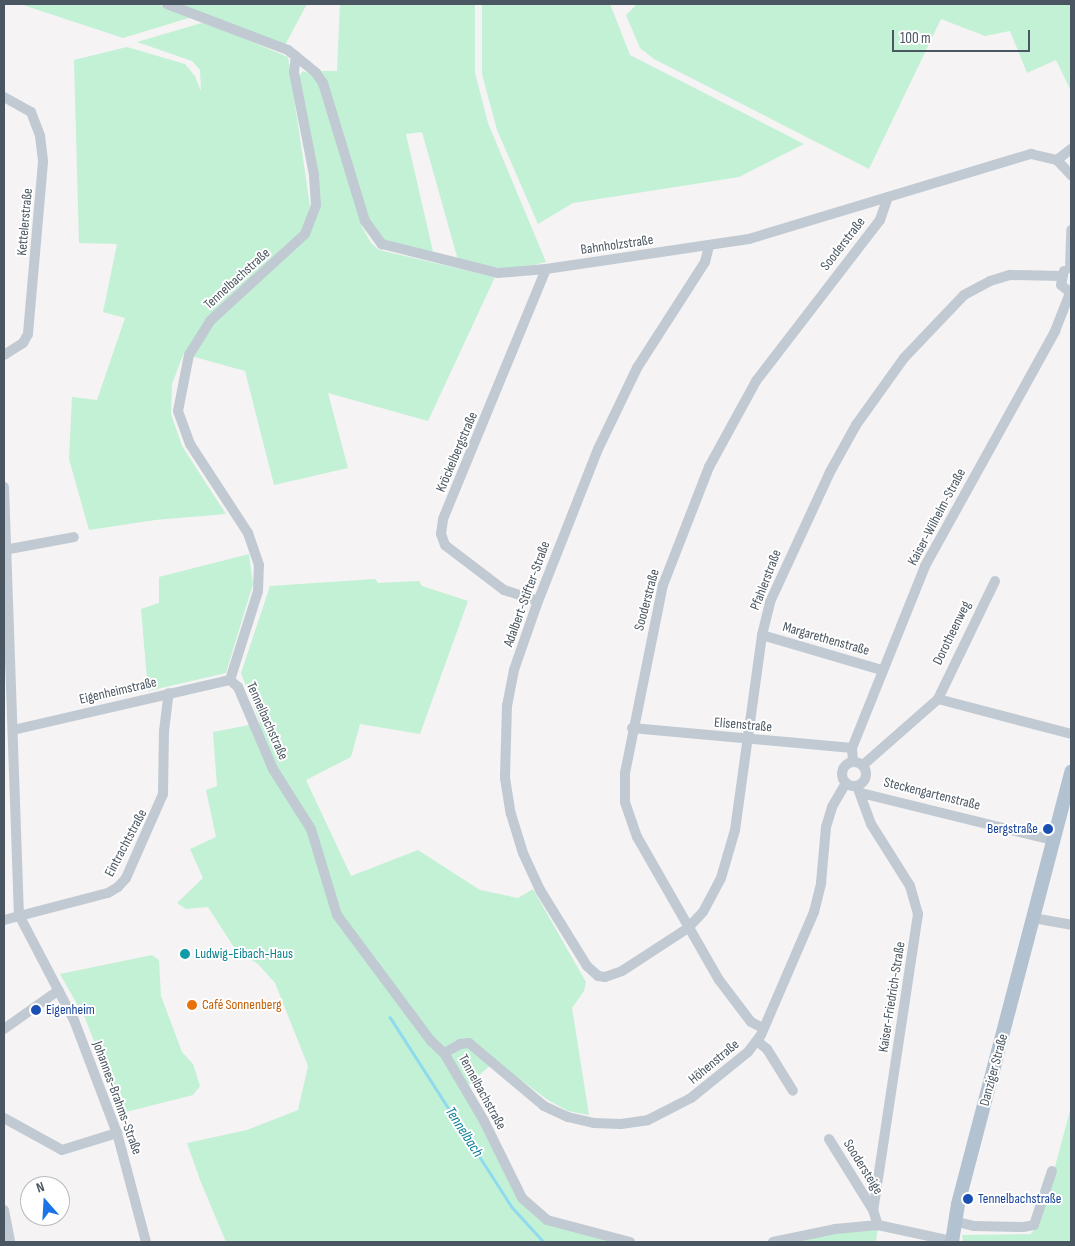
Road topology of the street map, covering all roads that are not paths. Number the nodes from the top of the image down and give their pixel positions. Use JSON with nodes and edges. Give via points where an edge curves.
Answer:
{"nodes":[{"id":1,"x":166,"y":4,"type":"edge"},
{"id":2,"x":296,"y":56,"type":"junction"},
{"id":3,"x":4,"y":97,"type":"edge"},
{"id":4,"x":1071,"y":149,"type":"edge"},
{"id":5,"x":1057,"y":160,"type":"junction"},
{"id":6,"x":1071,"y":175,"type":"edge"},
{"id":7,"x":888,"y":197,"type":"junction"},
{"id":8,"x":1071,"y":230,"type":"edge"},
{"id":9,"x":709,"y":246,"type":"junction"},
{"id":10,"x":1071,"y":268,"type":"edge"},
{"id":11,"x":546,"y":269,"type":"junction"},
{"id":12,"x":1061,"y":276,"type":"junction"},
{"id":13,"x":1070,"y":293,"type":"edge"},
{"id":14,"x":4,"y":355,"type":"edge"},
{"id":15,"x":4,"y":487,"type":"edge"},
{"id":16,"x":74,"y":537,"type":"dead end"},
{"id":17,"x":6,"y":550,"type":"edge"},
{"id":18,"x":995,"y":581,"type":"dead end"},
{"id":19,"x":538,"y":601,"type":"junction"},
{"id":20,"x":762,"y":635,"type":"junction"},
{"id":21,"x":882,"y":670,"type":"junction"},
{"id":22,"x":230,"y":680,"type":"junction"},
{"id":23,"x":169,"y":693,"type":"junction"},
{"id":24,"x":938,"y":699,"type":"junction"},
{"id":25,"x":632,"y":728,"type":"junction"},
{"id":26,"x":13,"y":730,"type":"junction"},
{"id":27,"x":1071,"y":734,"type":"edge"},
{"id":28,"x":747,"y":740,"type":"junction"},
{"id":29,"x":852,"y":748,"type":"junction"},
{"id":30,"x":858,"y":764,"type":"junction"},
{"id":31,"x":1071,"y":772,"type":"edge"},
{"id":32,"x":846,"y":783,"type":"junction"},
{"id":33,"x":859,"y":790,"type":"junction"},
{"id":34,"x":1054,"y":840,"type":"junction"},
{"id":35,"x":19,"y":915,"type":"junction"},
{"id":36,"x":1033,"y":918,"type":"junction"},
{"id":37,"x":4,"y":920,"type":"edge"},
{"id":38,"x":1071,"y":925,"type":"edge"},
{"id":39,"x":688,"y":928,"type":"junction"},
{"id":40,"x":587,"y":966,"type":"joint"},
{"id":41,"x":59,"y":990,"type":"junction"},
{"id":42,"x":764,"y":1028,"type":"junction"},
{"id":43,"x":4,"y":1029,"type":"edge"},
{"id":44,"x":757,"y":1041,"type":"junction"},
{"id":45,"x":444,"y":1053,"type":"junction"},
{"id":46,"x":793,"y":1091,"type":"dead end"},
{"id":47,"x":4,"y":1118,"type":"edge"},
{"id":48,"x":117,"y":1133,"type":"junction"},
{"id":49,"x":829,"y":1139,"type":"dead end"},
{"id":50,"x":1052,"y":1171,"type":"dead end"},
{"id":51,"x":4,"y":1210,"type":"edge"},
{"id":52,"x":873,"y":1210,"type":"junction"},
{"id":53,"x":954,"y":1221,"type":"junction"},
{"id":54,"x":878,"y":1225,"type":"junction"},
{"id":55,"x":952,"y":1241,"type":"edge"},
{"id":56,"x":10,"y":1242,"type":"edge"},
{"id":57,"x":146,"y":1242,"type":"edge"},
{"id":58,"x":630,"y":1242,"type":"edge"},
{"id":59,"x":772,"y":1242,"type":"edge"}],
"edges":[{"from":1,"to":2,"type":"street","name":"Bahnholzstraße","via":[[247,33]]},
{"from":2,"to":11,"type":"street","name":"Bahnholzstraße","via":[[323,83],[365,221],[382,244],[498,273]]},
{"from":2,"to":22,"type":"street","name":"Tennelbachstraße","via":[[294,72],[314,175],[316,205],[305,234],[210,321],[189,355],[178,411],[190,444],[248,533],[259,565],[258,591]]},
{"from":3,"to":14,"type":"street","name":"Kettelerstraße","via":[[31,112],[40,136],[43,162],[28,334],[23,343]]},
{"from":4,"to":5,"type":"street"},
{"from":5,"to":6,"type":"street"},
{"from":5,"to":7,"type":"street","name":"Bahnholzstraße","via":[[1037,154],[1024,155]]},
{"from":7,"to":9,"type":"street","name":"Bahnholzstraße","via":[[749,240]]},
{"from":7,"to":25,"type":"street","name":"Sooderstraße","via":[[880,220],[769,362],[720,444],[663,585]]},
{"from":8,"to":10,"type":"street"},
{"from":9,"to":11,"type":"street","name":"Bahnholzstraße"},
{"from":9,"to":19,"type":"street","name":"Adalbert-Stifter-Straße","via":[[705,262],[637,368],[598,448]]},
{"from":10,"to":12,"type":"street"},
{"from":11,"to":19,"type":"street","name":"Kröckelbergstraße","via":[[443,519],[441,534],[446,544],[504,590]]},
{"from":12,"to":13,"type":"street","via":[[1062,288]]},
{"from":12,"to":20,"type":"street","name":"Pfahlerstraße","via":[[1022,274],[981,285],[943,315],[904,358],[871,402],[830,472],[777,584]]},
{"from":13,"to":21,"type":"street","name":"Kaiser-Wilhelm-Straße","via":[[1052,338],[942,533]]},
{"from":15,"to":17,"type":"street"},
{"from":16,"to":17,"type":"street"},
{"from":17,"to":26,"type":"street"},
{"from":18,"to":24,"type":"street","name":"Dorotheenweg","via":[[939,691]]},
{"from":19,"to":40,"type":"street","name":"Adalbert-Stifter-Straße","via":[[514,670],[507,704],[504,759],[507,796],[530,872]]},
{"from":20,"to":21,"type":"street","name":"Margarethenstraße"},
{"from":20,"to":28,"type":"street","name":"Pfahlerstraße"},
{"from":21,"to":29,"type":"street","name":"Kaiser-Wilhelm-Straße"},
{"from":22,"to":23,"type":"street","name":"Eigenheimstraße"},
{"from":22,"to":45,"type":"street","name":"Tennelbachstraße","via":[[238,686],[273,769],[311,829],[337,915],[431,1041]]},
{"from":23,"to":26,"type":"street","name":"Eigenheimstraße"},
{"from":23,"to":35,"type":"street","name":"Eintrachtstraße","via":[[164,731],[164,794],[126,878],[108,893]]},
{"from":24,"to":27,"type":"street"},
{"from":24,"to":30,"type":"street"},
{"from":25,"to":28,"type":"street","name":"Elisenstraße"},
{"from":25,"to":39,"type":"street","name":"Sooderstraße","via":[[624,782],[628,814],[637,837]]},
{"from":26,"to":35,"type":"street"},
{"from":28,"to":29,"type":"street","name":"Elisenstraße"},
{"from":28,"to":39,"type":"street","name":"Pfahlerstraße","via":[[729,852],[704,912]]},
{"from":29,"to":30,"type":"street","name":"Kaiser-Wilhelm-Straße"},
{"from":30,"to":32,"type":"street","name":"Höhenstraße","via":[[844,770]]},
{"from":30,"to":33,"type":"street","via":[[866,774]]},
{"from":31,"to":34,"type":"main road","name":"Danziger Straße"},
{"from":32,"to":33,"type":"street","name":"Steckengartenstraße"},
{"from":32,"to":42,"type":"street","name":"Höhenstraße","via":[[832,807],[826,827],[816,907]]},
{"from":33,"to":34,"type":"street","name":"Steckengartenstraße"},
{"from":33,"to":52,"type":"street","name":"Kaiser-Friedrich-Straße","via":[[871,824],[910,886],[918,914]]},
{"from":34,"to":36,"type":"main road","name":"Danziger Straße"},
{"from":35,"to":37,"type":"street","name":"Eintrachtstraße"},
{"from":35,"to":41,"type":"street","name":"Johannes-Brahms-Straße"},
{"from":36,"to":38,"type":"street"},
{"from":36,"to":53,"type":"main road","name":"Danziger Straße"},
{"from":39,"to":40,"type":"street","name":"Pfahlerstraße","via":[[613,975],[598,976]]},
{"from":39,"to":42,"type":"street","name":"Sooderstraße","via":[[728,994],[751,1022]]},
{"from":41,"to":43,"type":"street"},
{"from":41,"to":48,"type":"street","name":"Johannes-Brahms-Straße","via":[[74,1020]]},
{"from":42,"to":44,"type":"street","name":"Höhenstraße"},
{"from":44,"to":45,"type":"street","name":"Höhenstraße","via":[[722,1073],[673,1109],[648,1120],[621,1124],[581,1121],[550,1109],[510,1080],[469,1043]]},
{"from":44,"to":46,"type":"street","via":[[767,1049]]},
{"from":45,"to":58,"type":"street","name":"Tennelbachstraße","via":[[484,1121],[522,1198],[533,1211],[547,1220]]},
{"from":47,"to":48,"type":"street","via":[[62,1150]]},
{"from":48,"to":57,"type":"street","name":"Johannes-Brahms-Straße"},
{"from":49,"to":52,"type":"street","name":"Soodersteige"},
{"from":50,"to":53,"type":"street","via":[[1034,1225],[974,1226]]},
{"from":51,"to":56,"type":"street"},
{"from":52,"to":54,"type":"street","name":"Kaiser-Friedrich-Straße"},
{"from":53,"to":55,"type":"main road","name":"Danziger Straße"},
{"from":54,"to":55,"type":"street"},
{"from":54,"to":59,"type":"street","via":[[835,1229]]}]}
